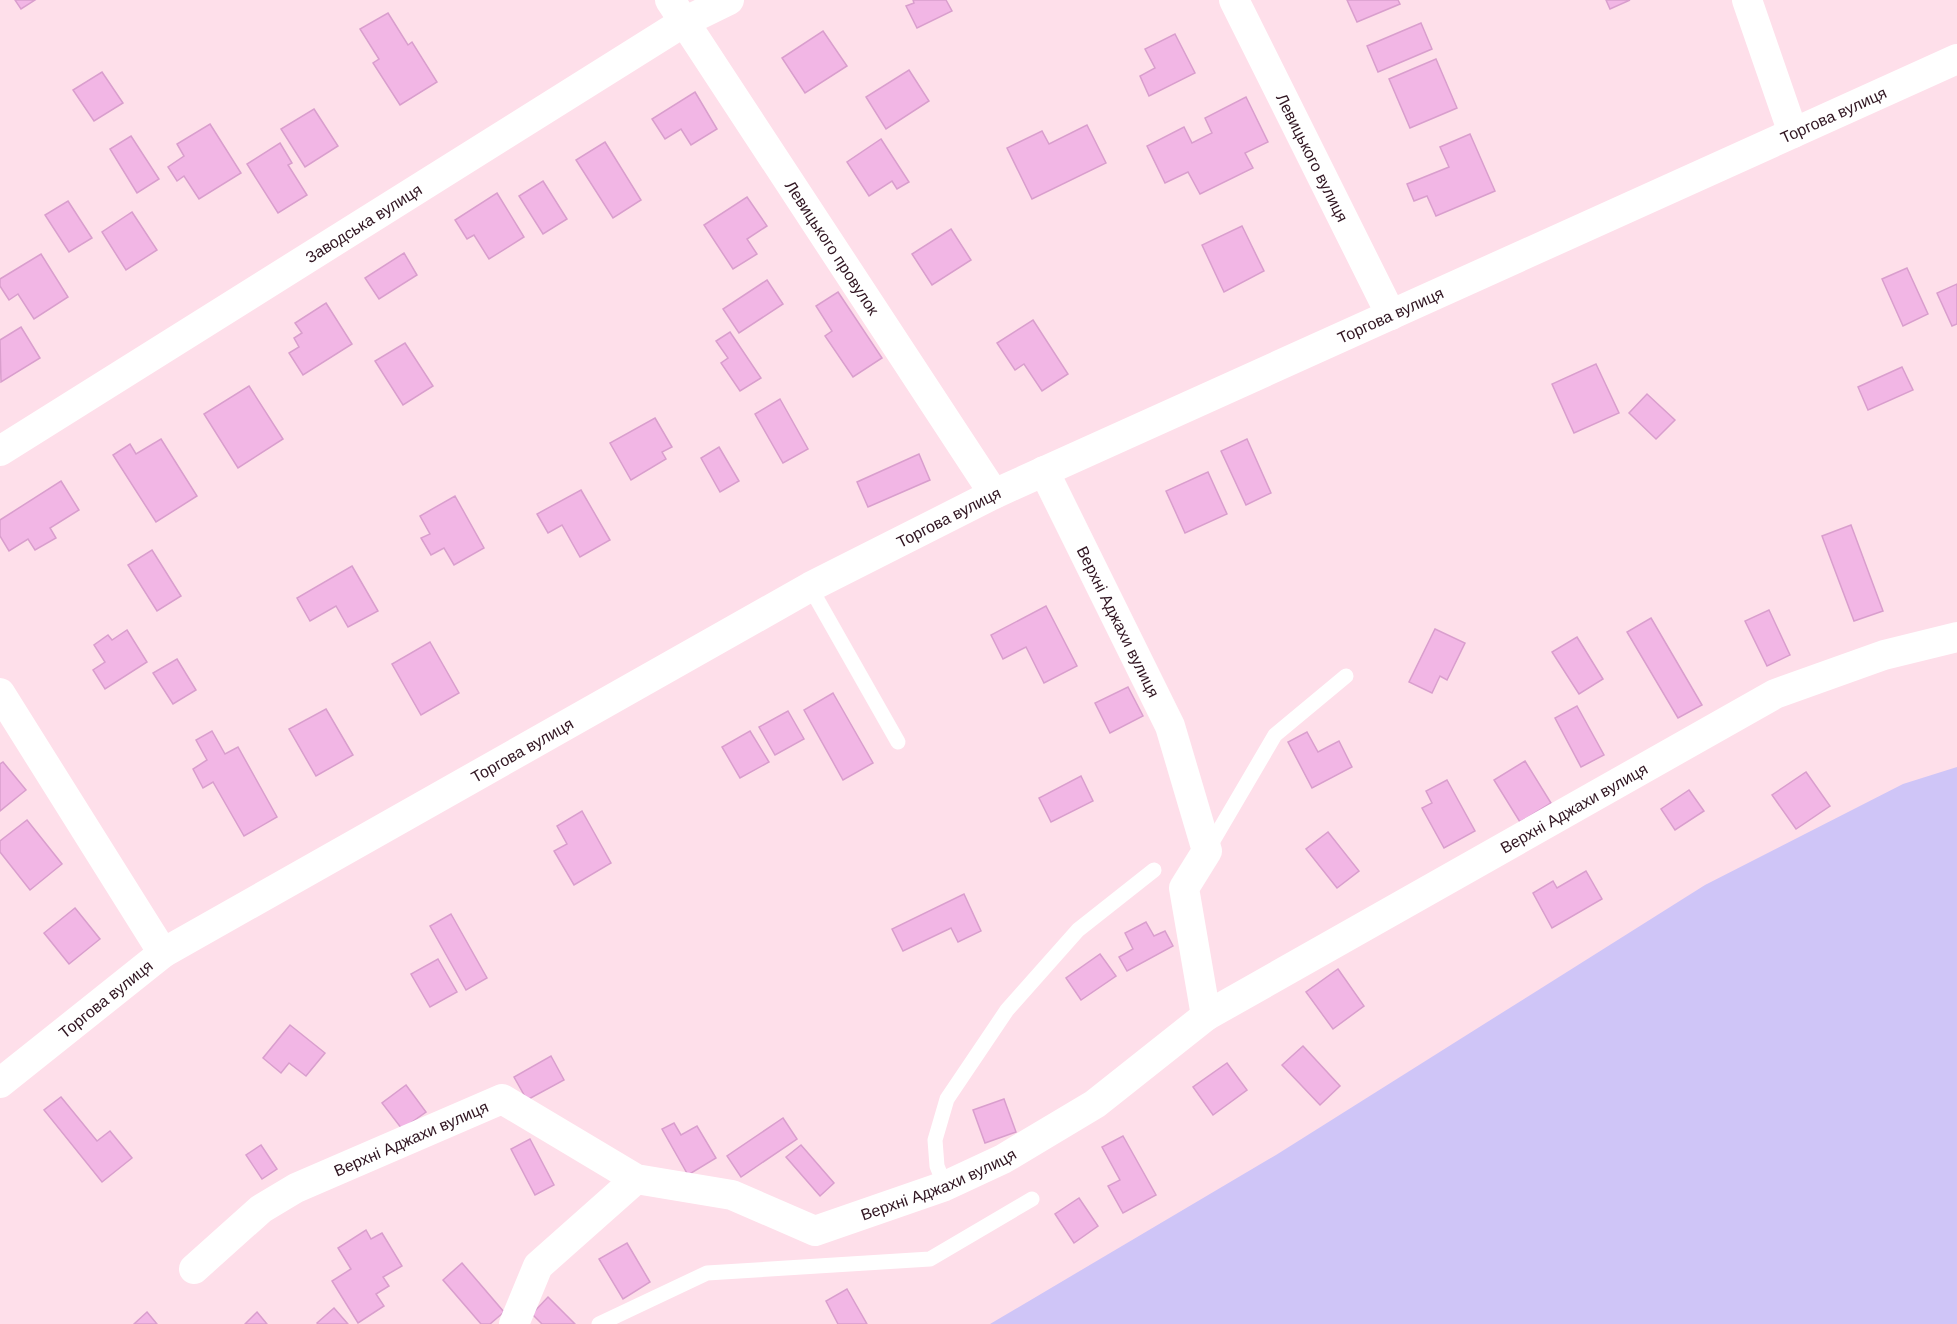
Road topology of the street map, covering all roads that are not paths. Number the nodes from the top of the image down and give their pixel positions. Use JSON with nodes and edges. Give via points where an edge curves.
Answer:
{"nodes":[{"id":1,"x":729,"y":0,"type":"edge"},
{"id":2,"x":1234,"y":0,"type":"edge"},
{"id":3,"x":1747,"y":0,"type":"edge"},
{"id":4,"x":677,"y":11,"type":"edge"},
{"id":5,"x":1957,"y":59,"type":"edge"},
{"id":6,"x":1793,"y":133,"type":"junction"},
{"id":7,"x":1391,"y":315,"type":"junction"},
{"id":8,"x":0,"y":451,"type":"edge"},
{"id":9,"x":1044,"y":471,"type":"junction"},
{"id":10,"x":994,"y":494,"type":"junction"},
{"id":11,"x":810,"y":587,"type":"junction"},
{"id":12,"x":1957,"y":637,"type":"edge"},
{"id":13,"x":1346,"y":676,"type":"dead end"},
{"id":14,"x":0,"y":693,"type":"edge"},
{"id":15,"x":898,"y":742,"type":"dead end"},
{"id":16,"x":1207,"y":850,"type":"junction"},
{"id":17,"x":1154,"y":870,"type":"dead end"},
{"id":18,"x":163,"y":953,"type":"junction"},
{"id":19,"x":1206,"y":1016,"type":"junction"},
{"id":20,"x":0,"y":1083,"type":"edge"},
{"id":21,"x":636,"y":1179,"type":"junction"},
{"id":22,"x":945,"y":1186,"type":"junction"},
{"id":23,"x":1032,"y":1199,"type":"dead end"},
{"id":24,"x":194,"y":1269,"type":"dead end"},
{"id":25,"x":514,"y":1324,"type":"edge"},
{"id":26,"x":599,"y":1324,"type":"edge"}],
"edges":[{"from":1,"to":4,"type":"street","name":"Заводська вулиця"},
{"from":2,"to":7,"type":"street","name":"Левицького вулиця"},
{"from":3,"to":6,"type":"street"},
{"from":4,"to":8,"type":"street","name":"Заводська вулиця"},
{"from":4,"to":10,"type":"street","name":"Левицького провулок"},
{"from":5,"to":6,"type":"street","name":"Торгова вулиця"},
{"from":6,"to":7,"type":"street","name":"Торгова вулиця"},
{"from":7,"to":9,"type":"street","name":"Торгова вулиця"},
{"from":9,"to":10,"type":"street","name":"Торгова вулиця"},
{"from":9,"to":16,"type":"street","name":"Верхні Аджахи вулиця","via":[[1170,726]]},
{"from":10,"to":11,"type":"street","name":"Торгова вулиця"},
{"from":11,"to":15,"type":"lane"},
{"from":11,"to":18,"type":"street","name":"Торгова вулиця"},
{"from":12,"to":19,"type":"street","name":"Верхні Аджахи вулиця","via":[[1884,655],[1775,694]]},
{"from":13,"to":16,"type":"lane","via":[[1275,735]]},
{"from":14,"to":18,"type":"street"},
{"from":16,"to":19,"type":"street","via":[[1184,888]]},
{"from":17,"to":22,"type":"lane","via":[[1078,930],[1007,1010],[947,1099],[935,1140],[937,1166]]},
{"from":18,"to":20,"type":"street","name":"Торгова вулиця"},
{"from":19,"to":22,"type":"street","name":"Верхні Аджахи вулиця","via":[[1095,1104],[1003,1159]]},
{"from":21,"to":22,"type":"street","name":"Верхні Аджахи вулиця","via":[[732,1195],[815,1231]]},
{"from":21,"to":24,"type":"street","name":"Верхні Аджахи вулиця","via":[[502,1099],[296,1188],[261,1209]]},
{"from":21,"to":25,"type":"street","via":[[538,1266]]},
{"from":23,"to":26,"type":"lane","via":[[930,1259],[707,1273]]}]}
